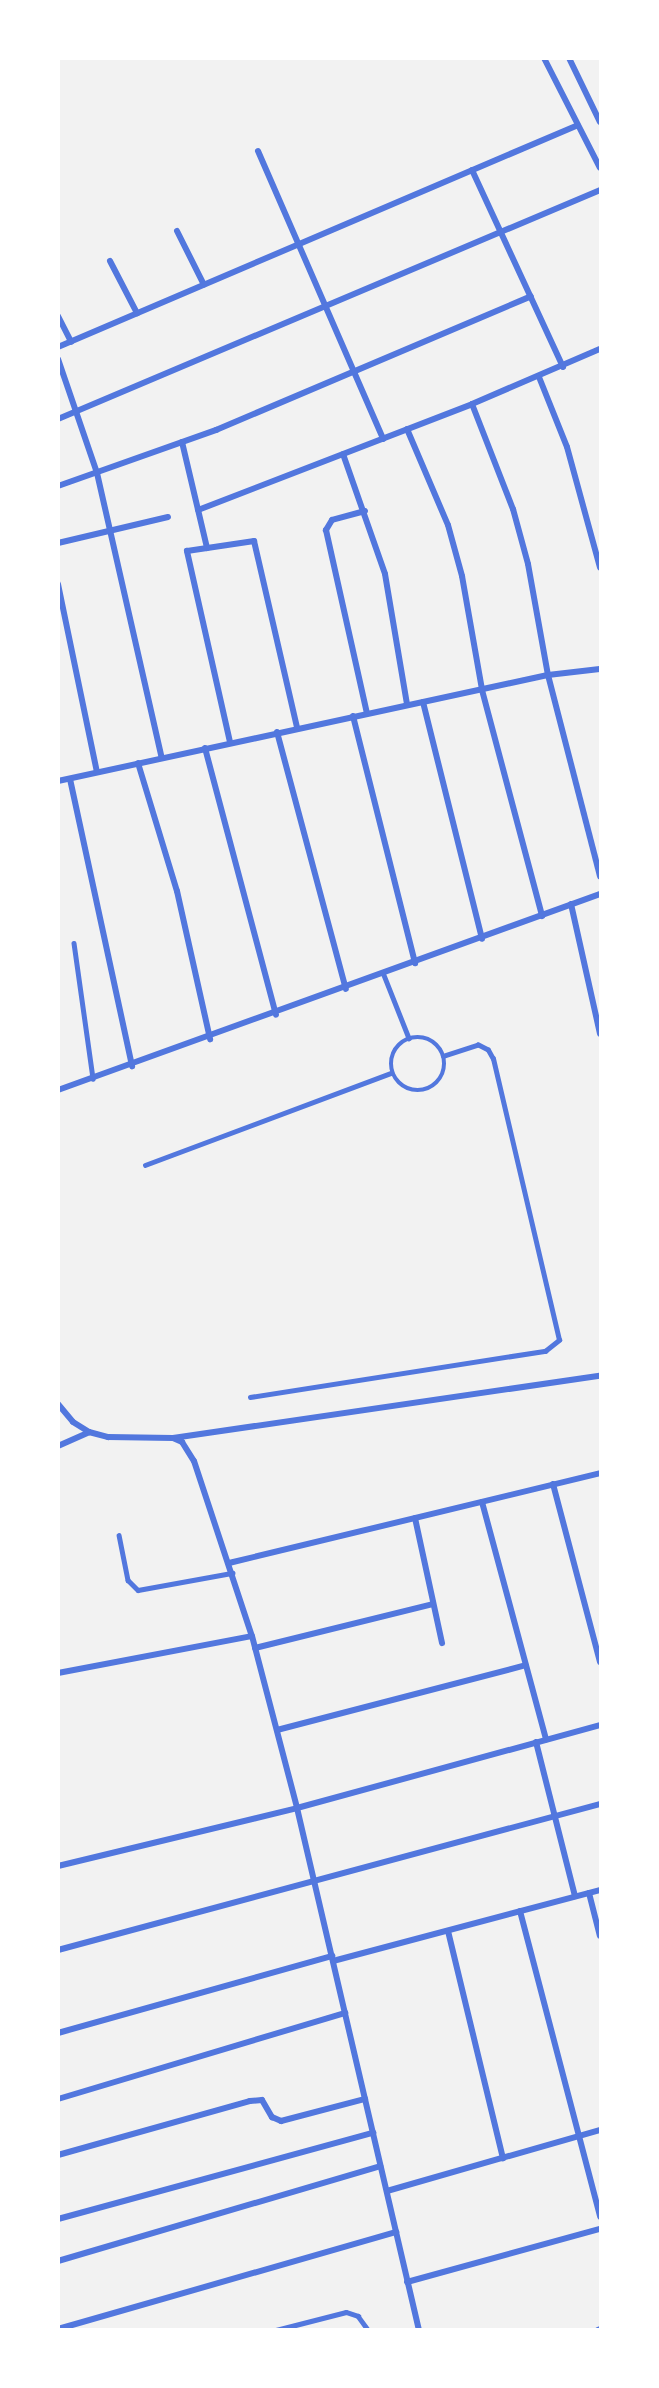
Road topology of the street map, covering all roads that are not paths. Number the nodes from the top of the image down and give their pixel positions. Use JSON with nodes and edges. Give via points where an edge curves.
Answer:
{"nodes":[{"id":1,"x":544,"y":58,"type":"edge"},
{"id":2,"x":569,"y":58,"type":"edge"},
{"id":3,"x":600,"y":122,"type":"edge"},
{"id":4,"x":578,"y":125,"type":"junction"},
{"id":5,"x":258,"y":151,"type":"dead end"},
{"id":6,"x":600,"y":168,"type":"edge"},
{"id":7,"x":472,"y":170,"type":"junction"},
{"id":8,"x":600,"y":190,"type":"edge"},
{"id":9,"x":177,"y":231,"type":"dead end"},
{"id":10,"x":501,"y":233,"type":"junction"},
{"id":11,"x":298,"y":244,"type":"junction"},
{"id":12,"x":110,"y":261,"type":"dead end"},
{"id":13,"x":204,"y":285,"type":"junction"},
{"id":14,"x":531,"y":296,"type":"junction"},
{"id":15,"x":325,"y":307,"type":"junction"},
{"id":16,"x":137,"y":314,"type":"junction"},
{"id":17,"x":58,"y":316,"type":"edge"},
{"id":18,"x":70,"y":342,"type":"junction"},
{"id":19,"x":58,"y":347,"type":"edge"},
{"id":20,"x":600,"y":349,"type":"edge"},
{"id":21,"x":58,"y":358,"type":"edge"},
{"id":22,"x":563,"y":367,"type":"junction"},
{"id":23,"x":353,"y":371,"type":"junction"},
{"id":24,"x":539,"y":377,"type":"junction"},
{"id":25,"x":472,"y":404,"type":"junction"},
{"id":26,"x":78,"y":411,"type":"junction"},
{"id":27,"x":58,"y":419,"type":"edge"},
{"id":28,"x":407,"y":429,"type":"junction"},
{"id":29,"x":383,"y":439,"type":"junction"},
{"id":30,"x":182,"y":442,"type":"junction"},
{"id":31,"x":343,"y":454,"type":"junction"},
{"id":32,"x":97,"y":473,"type":"junction"},
{"id":33,"x":58,"y":486,"type":"edge"},
{"id":34,"x":198,"y":510,"type":"junction"},
{"id":35,"x":365,"y":511,"type":"junction"},
{"id":36,"x":168,"y":517,"type":"dead end"},
{"id":37,"x":111,"y":531,"type":"junction"},
{"id":38,"x":58,"y":543,"type":"edge"},
{"id":39,"x":207,"y":548,"type":"junction"},
{"id":40,"x":600,"y":568,"type":"edge"},
{"id":41,"x":58,"y":584,"type":"edge"},
{"id":42,"x":600,"y":669,"type":"edge"},
{"id":43,"x":548,"y":675,"type":"junction"},
{"id":44,"x":482,"y":690,"type":"junction"},
{"id":45,"x":423,"y":702,"type":"junction"},
{"id":46,"x":407,"y":705,"type":"junction"},
{"id":47,"x":366,"y":713,"type":"junction"},
{"id":48,"x":353,"y":716,"type":"junction"},
{"id":49,"x":297,"y":727,"type":"junction"},
{"id":50,"x":277,"y":732,"type":"junction"},
{"id":51,"x":230,"y":742,"type":"junction"},
{"id":52,"x":205,"y":748,"type":"junction"},
{"id":53,"x":162,"y":758,"type":"junction"},
{"id":54,"x":138,"y":763,"type":"junction"},
{"id":55,"x":97,"y":772,"type":"junction"},
{"id":56,"x":70,"y":778,"type":"junction"},
{"id":57,"x":58,"y":781,"type":"edge"},
{"id":58,"x":600,"y":876,"type":"edge"},
{"id":59,"x":600,"y":894,"type":"edge"},
{"id":60,"x":571,"y":904,"type":"junction"},
{"id":61,"x":542,"y":916,"type":"junction"},
{"id":62,"x":482,"y":939,"type":"junction"},
{"id":63,"x":74,"y":944,"type":"dead end"},
{"id":64,"x":415,"y":963,"type":"junction"},
{"id":65,"x":384,"y":975,"type":"junction"},
{"id":66,"x":346,"y":989,"type":"junction"},
{"id":67,"x":276,"y":1015,"type":"junction"},
{"id":68,"x":600,"y":1034,"type":"edge"},
{"id":69,"x":409,"y":1038,"type":"junction"},
{"id":70,"x":210,"y":1039,"type":"junction"},
{"id":71,"x":444,"y":1056,"type":"junction"},
{"id":72,"x":132,"y":1066,"type":"junction"},
{"id":73,"x":391,"y":1073,"type":"junction"},
{"id":74,"x":93,"y":1079,"type":"junction"},
{"id":75,"x":58,"y":1090,"type":"edge"},
{"id":76,"x":145,"y":1165,"type":"dead end"},
{"id":77,"x":600,"y":1376,"type":"edge"},
{"id":78,"x":250,"y":1397,"type":"dead end"},
{"id":79,"x":58,"y":1404,"type":"edge"},
{"id":80,"x":89,"y":1432,"type":"junction"},
{"id":81,"x":173,"y":1438,"type":"junction"},
{"id":82,"x":58,"y":1446,"type":"edge"},
{"id":83,"x":600,"y":1473,"type":"edge"},
{"id":84,"x":552,"y":1484,"type":"junction"},
{"id":85,"x":482,"y":1502,"type":"junction"},
{"id":86,"x":415,"y":1518,"type":"junction"},
{"id":87,"x":119,"y":1535,"type":"dead end"},
{"id":88,"x":229,"y":1563,"type":"junction"},
{"id":89,"x":232,"y":1573,"type":"junction"},
{"id":90,"x":433,"y":1604,"type":"junction"},
{"id":91,"x":252,"y":1636,"type":"junction"},
{"id":92,"x":442,"y":1643,"type":"dead end"},
{"id":93,"x":255,"y":1648,"type":"junction"},
{"id":94,"x":600,"y":1662,"type":"edge"},
{"id":95,"x":526,"y":1665,"type":"junction"},
{"id":96,"x":58,"y":1673,"type":"edge"},
{"id":97,"x":600,"y":1725,"type":"edge"},
{"id":98,"x":277,"y":1730,"type":"junction"},
{"id":99,"x":546,"y":1740,"type":"junction"},
{"id":100,"x":536,"y":1742,"type":"junction"},
{"id":101,"x":600,"y":1804,"type":"edge"},
{"id":102,"x":297,"y":1808,"type":"junction"},
{"id":103,"x":555,"y":1817,"type":"junction"},
{"id":104,"x":58,"y":1866,"type":"edge"},
{"id":105,"x":314,"y":1882,"type":"junction"},
{"id":106,"x":600,"y":1890,"type":"edge"},
{"id":107,"x":589,"y":1893,"type":"junction"},
{"id":108,"x":575,"y":1896,"type":"junction"},
{"id":109,"x":520,"y":1911,"type":"junction"},
{"id":110,"x":448,"y":1931,"type":"junction"},
{"id":111,"x":600,"y":1936,"type":"edge"},
{"id":112,"x":58,"y":1950,"type":"edge"},
{"id":113,"x":332,"y":1959,"type":"junction"},
{"id":114,"x":345,"y":2013,"type":"junction"},
{"id":115,"x":58,"y":2033,"type":"edge"},
{"id":116,"x":58,"y":2098,"type":"edge"},
{"id":117,"x":365,"y":2099,"type":"junction"},
{"id":118,"x":600,"y":2130,"type":"edge"},
{"id":119,"x":373,"y":2133,"type":"junction"},
{"id":120,"x":578,"y":2136,"type":"junction"},
{"id":121,"x":58,"y":2155,"type":"edge"},
{"id":122,"x":503,"y":2158,"type":"junction"},
{"id":123,"x":380,"y":2166,"type":"junction"},
{"id":124,"x":387,"y":2191,"type":"junction"},
{"id":125,"x":600,"y":2217,"type":"edge"},
{"id":126,"x":58,"y":2219,"type":"edge"},
{"id":127,"x":600,"y":2229,"type":"edge"},
{"id":128,"x":396,"y":2232,"type":"junction"},
{"id":129,"x":58,"y":2261,"type":"edge"},
{"id":130,"x":408,"y":2282,"type":"junction"},
{"id":131,"x":58,"y":2329,"type":"edge"},
{"id":132,"x":276,"y":2330,"type":"edge"},
{"id":133,"x":368,"y":2330,"type":"edge"},
{"id":134,"x":418,"y":2330,"type":"edge"}],
"edges":[{"from":1,"to":4,"type":"street"},
{"from":2,"to":3,"type":"street"},
{"from":4,"to":6,"type":"street"},
{"from":4,"to":7,"type":"street"},
{"from":5,"to":11,"type":"street"},
{"from":7,"to":10,"type":"street"},
{"from":7,"to":11,"type":"street"},
{"from":8,"to":10,"type":"street"},
{"from":9,"to":13,"type":"street"},
{"from":10,"to":14,"type":"street"},
{"from":10,"to":15,"type":"street"},
{"from":11,"to":13,"type":"street"},
{"from":11,"to":15,"type":"street"},
{"from":12,"to":16,"type":"street"},
{"from":13,"to":16,"type":"street"},
{"from":14,"to":22,"type":"street"},
{"from":14,"to":23,"type":"street"},
{"from":15,"to":23,"type":"street"},
{"from":15,"to":26,"type":"street"},
{"from":16,"to":18,"type":"street"},
{"from":17,"to":18,"type":"street"},
{"from":18,"to":19,"type":"street"},
{"from":20,"to":22,"type":"street"},
{"from":21,"to":26,"type":"street"},
{"from":22,"to":24,"type":"street"},
{"from":23,"to":29,"type":"street"},
{"from":23,"to":30,"type":"street"},
{"from":24,"to":25,"type":"street"},
{"from":24,"to":40,"type":"street","via":[[567,447]]},
{"from":25,"to":28,"type":"street"},
{"from":25,"to":43,"type":"street","via":[[513,509],[528,564]]},
{"from":26,"to":27,"type":"street"},
{"from":26,"to":32,"type":"street"},
{"from":28,"to":29,"type":"street"},
{"from":28,"to":44,"type":"street","via":[[448,525],[462,576]]},
{"from":29,"to":31,"type":"street"},
{"from":30,"to":32,"type":"street"},
{"from":30,"to":34,"type":"street"},
{"from":31,"to":34,"type":"street"},
{"from":31,"to":35,"type":"street"},
{"from":32,"to":33,"type":"street"},
{"from":32,"to":37,"type":"street"},
{"from":34,"to":39,"type":"street"},
{"from":35,"to":46,"type":"street","via":[[394,617]]},
{"from":35,"to":47,"type":"street","via":[[332,520],[326,530]]},
{"from":36,"to":37,"type":"street"},
{"from":37,"to":38,"type":"street"},
{"from":37,"to":53,"type":"street"},
{"from":39,"to":49,"type":"street","via":[[249,540],[257,545]]},
{"from":39,"to":51,"type":"street","via":[[187,551]]},
{"from":41,"to":55,"type":"street"},
{"from":42,"to":43,"type":"street"},
{"from":43,"to":44,"type":"street"},
{"from":43,"to":58,"type":"street"},
{"from":44,"to":45,"type":"street"},
{"from":44,"to":61,"type":"street"},
{"from":45,"to":46,"type":"street"},
{"from":45,"to":62,"type":"street"},
{"from":46,"to":47,"type":"street"},
{"from":47,"to":48,"type":"street"},
{"from":48,"to":49,"type":"street"},
{"from":48,"to":64,"type":"street"},
{"from":49,"to":50,"type":"street"},
{"from":50,"to":51,"type":"street"},
{"from":50,"to":66,"type":"street"},
{"from":51,"to":52,"type":"street"},
{"from":52,"to":53,"type":"street"},
{"from":52,"to":67,"type":"street"},
{"from":53,"to":54,"type":"street"},
{"from":54,"to":55,"type":"street"},
{"from":54,"to":70,"type":"street","via":[[177,891]]},
{"from":55,"to":56,"type":"street"},
{"from":56,"to":57,"type":"street"},
{"from":56,"to":72,"type":"street"},
{"from":59,"to":60,"type":"street"},
{"from":60,"to":61,"type":"street"},
{"from":60,"to":68,"type":"street"},
{"from":61,"to":62,"type":"street"},
{"from":62,"to":64,"type":"street"},
{"from":63,"to":74,"type":"lane"},
{"from":64,"to":65,"type":"street"},
{"from":65,"to":66,"type":"street"},
{"from":65,"to":69,"type":"lane"},
{"from":66,"to":67,"type":"street"},
{"from":67,"to":70,"type":"street"},
{"from":69,"to":71,"type":"lane","via":[[426,1038]]},
{"from":69,"to":73,"type":"lane","via":[[395,1048]]},
{"from":70,"to":72,"type":"street"},
{"from":71,"to":73,"type":"lane","via":[[440,1081],[426,1091],[409,1091]]},
{"from":71,"to":78,"type":"lane","via":[[478,1046],[488,1050],[493,1059],[559,1340],[546,1351]]},
{"from":72,"to":74,"type":"street"},
{"from":73,"to":76,"type":"lane"},
{"from":74,"to":75,"type":"street"},
{"from":77,"to":81,"type":"street"},
{"from":79,"to":80,"type":"street","via":[[73,1422]]},
{"from":80,"to":81,"type":"street","via":[[108,1437]]},
{"from":80,"to":82,"type":"street"},
{"from":81,"to":88,"type":"street","via":[[182,1442],[194,1461]]},
{"from":83,"to":84,"type":"street"},
{"from":84,"to":85,"type":"street"},
{"from":84,"to":94,"type":"street"},
{"from":85,"to":86,"type":"street"},
{"from":85,"to":95,"type":"street"},
{"from":86,"to":88,"type":"street"},
{"from":86,"to":90,"type":"street"},
{"from":87,"to":89,"type":"lane","via":[[128,1580],[138,1590]]},
{"from":88,"to":89,"type":"street"},
{"from":89,"to":91,"type":"street"},
{"from":90,"to":92,"type":"street"},
{"from":90,"to":93,"type":"street"},
{"from":91,"to":93,"type":"street"},
{"from":91,"to":96,"type":"street"},
{"from":93,"to":98,"type":"street"},
{"from":95,"to":98,"type":"street"},
{"from":95,"to":99,"type":"street"},
{"from":97,"to":99,"type":"street"},
{"from":98,"to":102,"type":"street"},
{"from":99,"to":100,"type":"street"},
{"from":100,"to":102,"type":"street"},
{"from":100,"to":103,"type":"street"},
{"from":101,"to":103,"type":"street"},
{"from":102,"to":104,"type":"street"},
{"from":102,"to":105,"type":"street"},
{"from":103,"to":105,"type":"street"},
{"from":103,"to":108,"type":"street"},
{"from":105,"to":112,"type":"street"},
{"from":105,"to":113,"type":"street"},
{"from":106,"to":107,"type":"street"},
{"from":107,"to":108,"type":"street"},
{"from":107,"to":111,"type":"street"},
{"from":108,"to":109,"type":"street"},
{"from":109,"to":110,"type":"street"},
{"from":109,"to":120,"type":"street"},
{"from":110,"to":113,"type":"street"},
{"from":110,"to":122,"type":"street"},
{"from":113,"to":114,"type":"street"},
{"from":113,"to":115,"type":"street"},
{"from":114,"to":116,"type":"street"},
{"from":114,"to":117,"type":"street"},
{"from":117,"to":119,"type":"street"},
{"from":117,"to":121,"type":"street","via":[[281,2121],[272,2117],[262,2100],[250,2101]]},
{"from":118,"to":120,"type":"street"},
{"from":119,"to":123,"type":"street"},
{"from":119,"to":126,"type":"street"},
{"from":120,"to":122,"type":"street"},
{"from":120,"to":125,"type":"street"},
{"from":122,"to":124,"type":"street"},
{"from":123,"to":124,"type":"street"},
{"from":123,"to":129,"type":"street"},
{"from":124,"to":128,"type":"street"},
{"from":127,"to":130,"type":"street"},
{"from":128,"to":130,"type":"street"},
{"from":128,"to":131,"type":"street"},
{"from":130,"to":134,"type":"street"},
{"from":132,"to":133,"type":"lane","via":[[346,2312],[358,2316]]}]}
